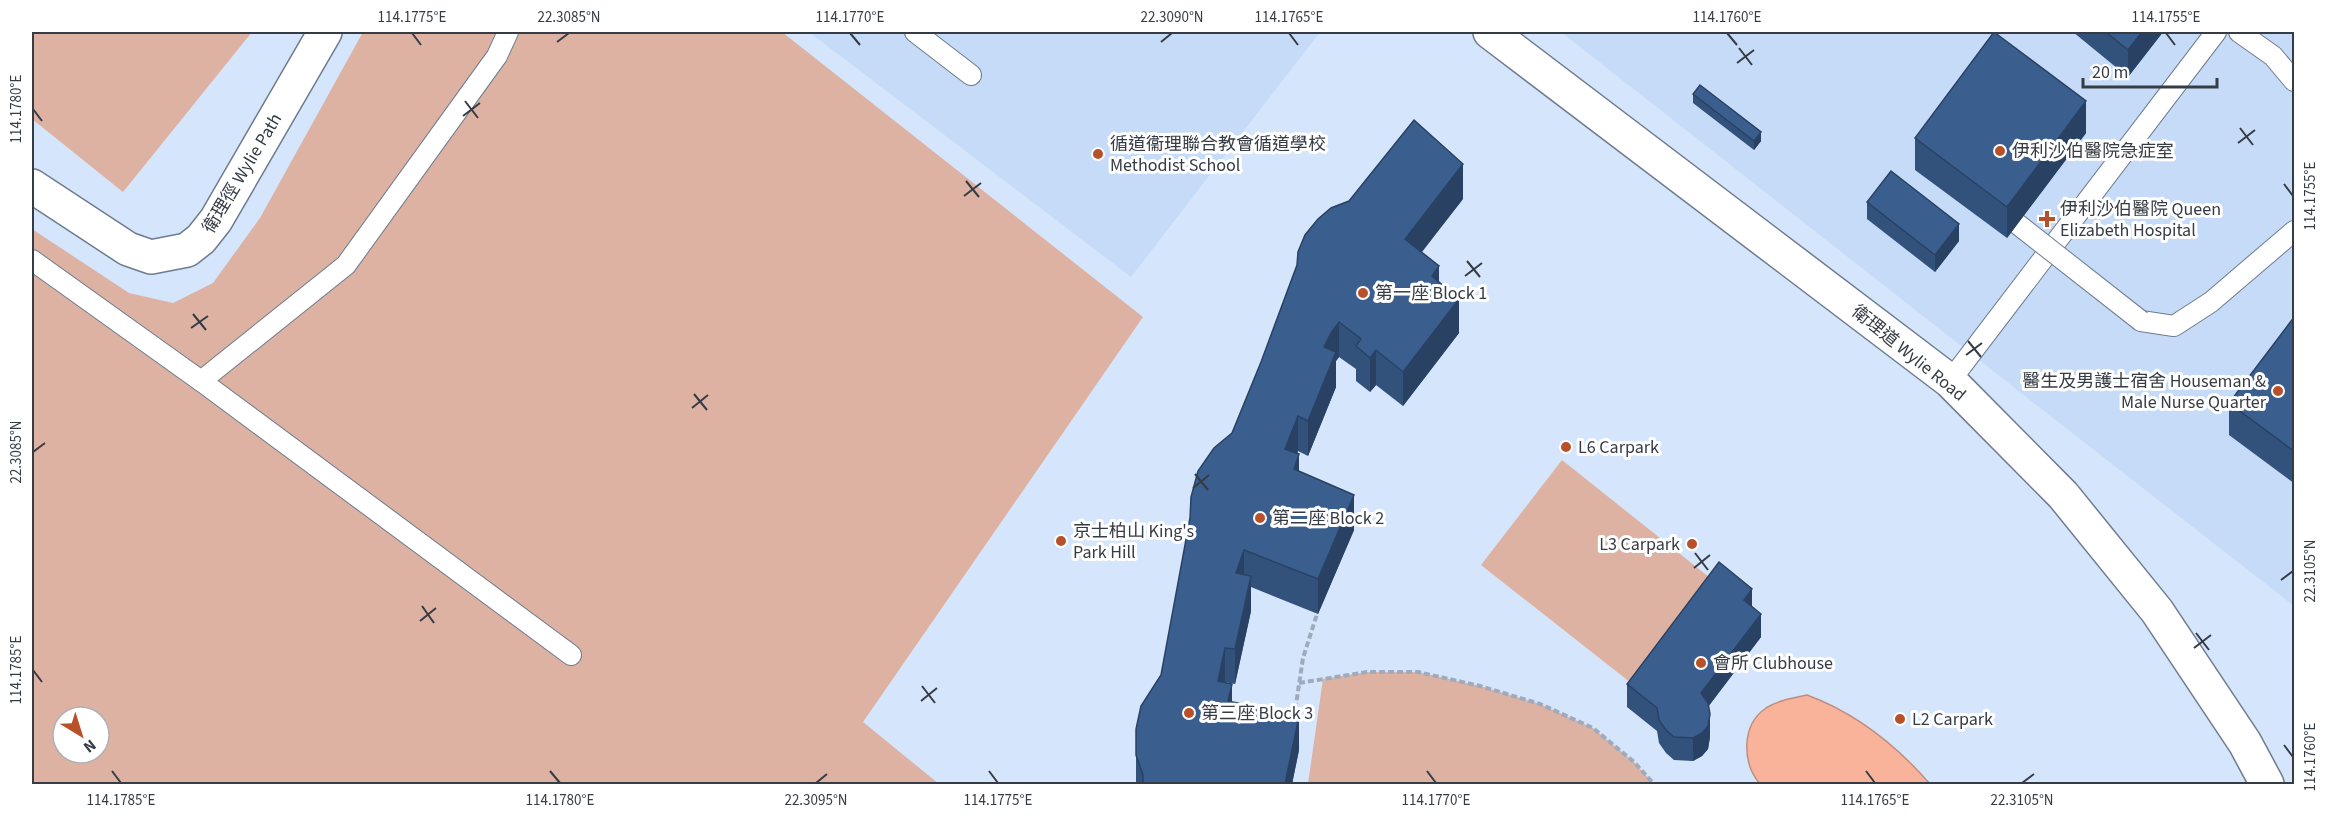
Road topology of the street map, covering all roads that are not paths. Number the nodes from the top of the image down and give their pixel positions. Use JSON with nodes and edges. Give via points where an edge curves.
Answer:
{"nodes":[{"id":1,"x":325,"y":32,"type":"edge"},
{"id":2,"x":508,"y":32,"type":"edge"},
{"id":3,"x":915,"y":32,"type":"edge"},
{"id":4,"x":1490,"y":32,"type":"edge"},
{"id":5,"x":2216,"y":32,"type":"edge"},
{"id":6,"x":2239,"y":32,"type":"edge"},
{"id":7,"x":971,"y":75,"type":"dead end"},
{"id":8,"x":2295,"y":81,"type":"edge"},
{"id":9,"x":32,"y":186,"type":"edge"},
{"id":10,"x":2011,"y":219,"type":"edge"},
{"id":11,"x":2295,"y":231,"type":"edge"},
{"id":12,"x":32,"y":260,"type":"edge"},
{"id":13,"x":201,"y":381,"type":"junction"},
{"id":14,"x":1950,"y":381,"type":"junction"},
{"id":15,"x":571,"y":655,"type":"dead end"},
{"id":16,"x":2267,"y":784,"type":"edge"}],
"edges":[{"from":1,"to":9,"type":"street","name":"衛理徑 Wylie Path","via":[[216,220],[187,250],[151,257],[128,249]]},
{"from":2,"to":13,"type":"lane","via":[[497,57],[346,265]]},
{"from":3,"to":7,"type":"lane"},
{"from":4,"to":14,"type":"street","name":"衛理道 Wylie Road"},
{"from":5,"to":14,"type":"lane"},
{"from":6,"to":8,"type":"lane","via":[[2273,56]]},
{"from":10,"to":11,"type":"lane","bridge":true,"via":[[2141,321],[2174,326],[2211,302]]},
{"from":12,"to":13,"type":"lane"},
{"from":13,"to":15,"type":"lane"},
{"from":14,"to":16,"type":"street","name":"衛理道 Wylie Road","via":[[2063,495],[2157,611],[2245,743]]}]}
